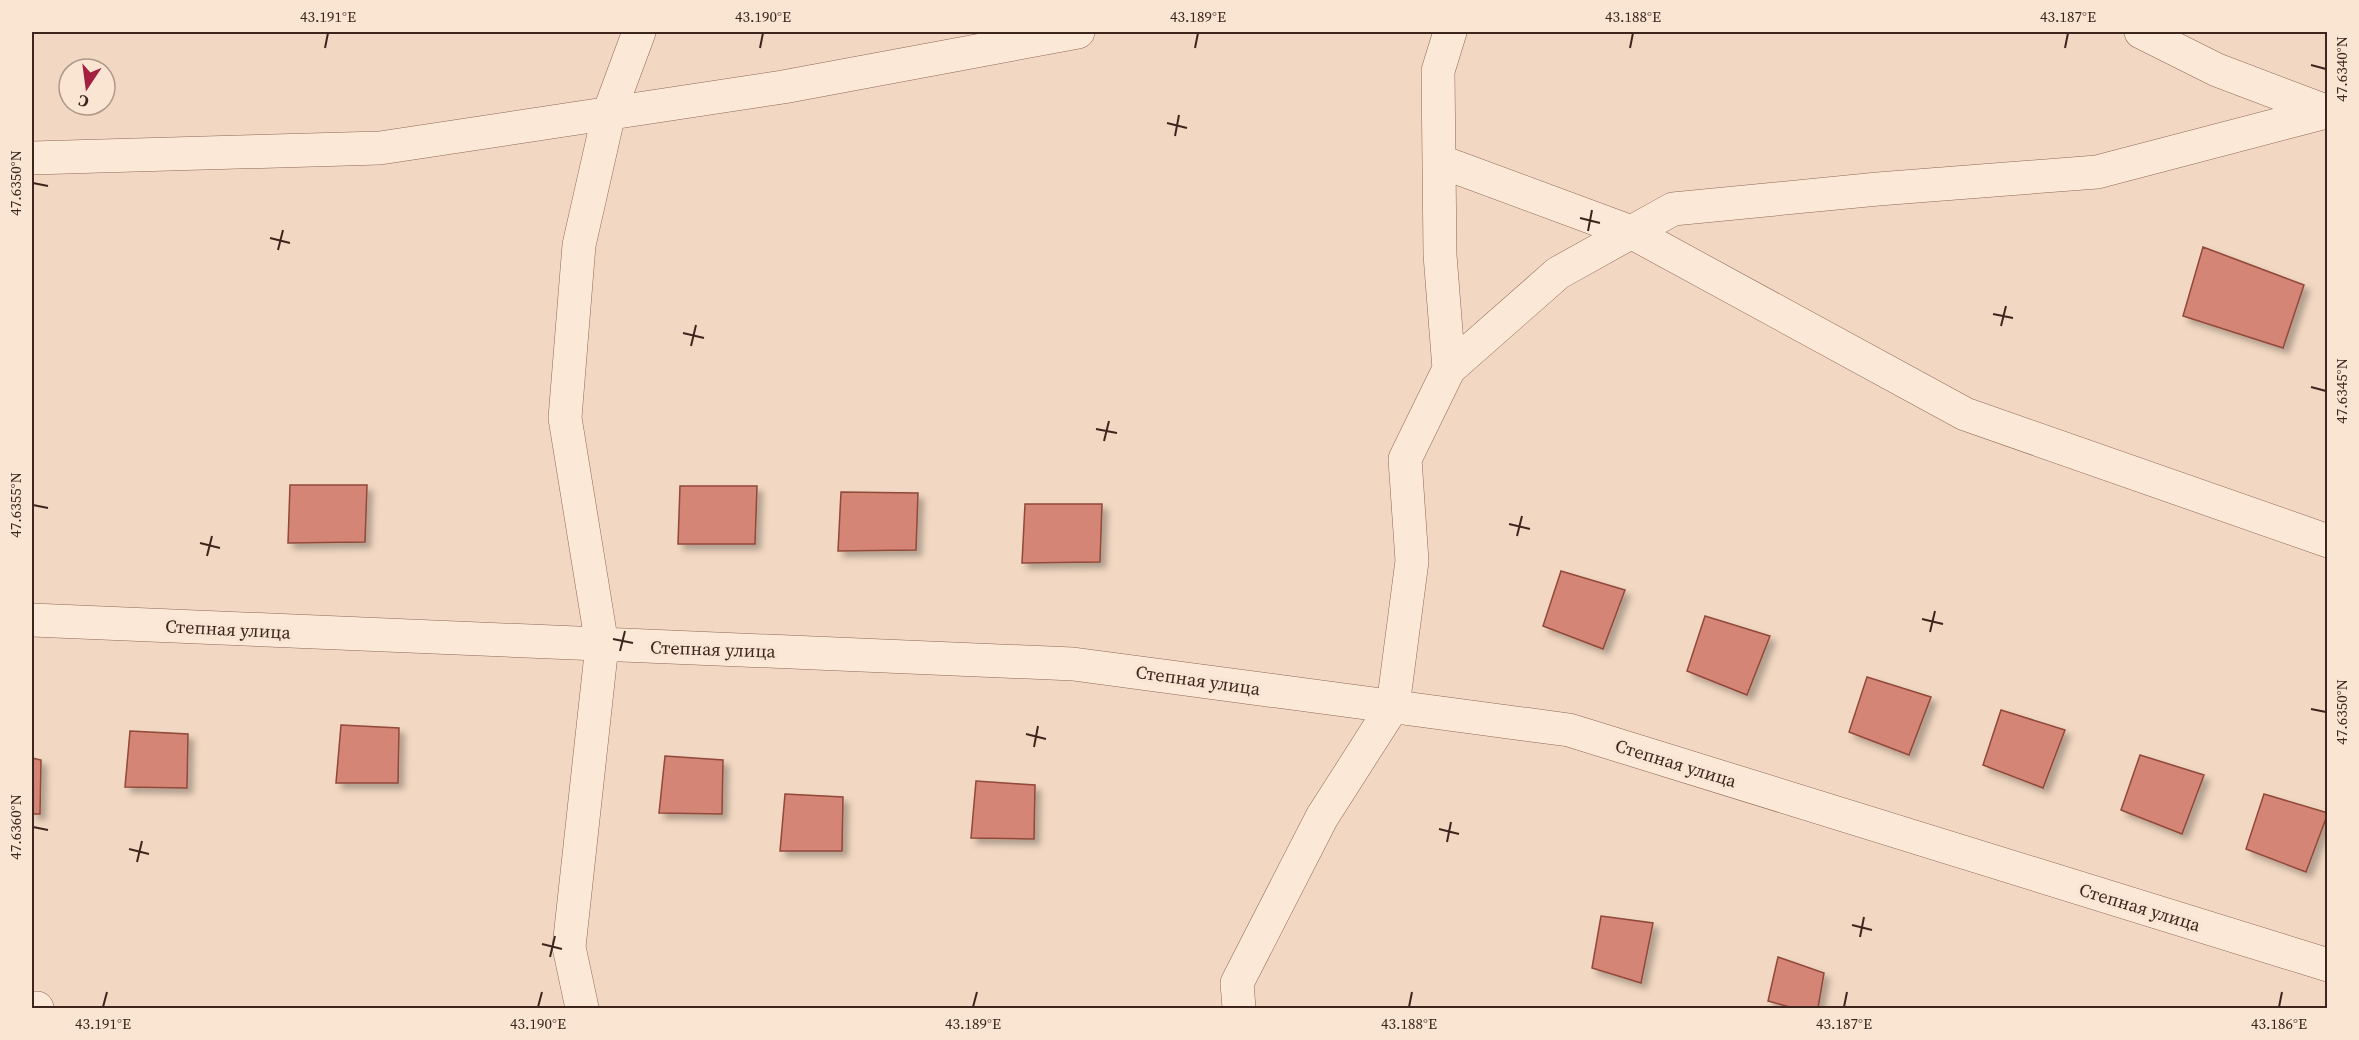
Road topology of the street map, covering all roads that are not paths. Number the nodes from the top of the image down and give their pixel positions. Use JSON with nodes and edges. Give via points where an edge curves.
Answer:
{"nodes":[{"id":1,"x":639,"y":32,"type":"edge"},
{"id":2,"x":1078,"y":32,"type":"edge"},
{"id":3,"x":1450,"y":32,"type":"edge"},
{"id":4,"x":2141,"y":32,"type":"edge"},
{"id":5,"x":2327,"y":112,"type":"edge"},
{"id":6,"x":609,"y":113,"type":"junction"},
{"id":7,"x":32,"y":158,"type":"edge"},
{"id":8,"x":1439,"y":161,"type":"junction"},
{"id":9,"x":1630,"y":232,"type":"junction"},
{"id":10,"x":1449,"y":369,"type":"junction"},
{"id":11,"x":2328,"y":541,"type":"edge"},
{"id":12,"x":32,"y":620,"type":"edge"},
{"id":13,"x":602,"y":645,"type":"junction"},
{"id":14,"x":1393,"y":706,"type":"junction"},
{"id":15,"x":2328,"y":965,"type":"edge"},
{"id":16,"x":32,"y":1008,"type":"edge"},
{"id":17,"x":36,"y":1008,"type":"edge"},
{"id":18,"x":582,"y":1008,"type":"edge"},
{"id":19,"x":1239,"y":1008,"type":"edge"}],
"edges":[{"from":1,"to":6,"type":"street"},
{"from":2,"to":6,"type":"street","via":[[783,87]]},
{"from":3,"to":8,"type":"street","via":[[1438,71]]},
{"from":4,"to":5,"type":"street","via":[[2217,70]]},
{"from":5,"to":9,"type":"street","via":[[2097,172],[1673,209]]},
{"from":6,"to":7,"type":"street","via":[[380,148]]},
{"from":6,"to":13,"type":"street","via":[[579,245],[565,418]]},
{"from":8,"to":9,"type":"street"},
{"from":8,"to":10,"type":"street","via":[[1440,255]]},
{"from":9,"to":10,"type":"street","via":[[1558,273]]},
{"from":9,"to":11,"type":"street","via":[[1965,414]]},
{"from":10,"to":14,"type":"street","via":[[1405,459],[1412,561]]},
{"from":12,"to":13,"type":"street","name":"Степная улица"},
{"from":13,"to":14,"type":"street","name":"Степная улица","via":[[1073,664]]},
{"from":13,"to":18,"type":"street","via":[[569,947]]},
{"from":14,"to":15,"type":"street","name":"Степная улица","via":[[1569,730]]},
{"from":14,"to":19,"type":"street","via":[[1322,817],[1237,983]]},
{"from":16,"to":17,"type":"street"}]}
